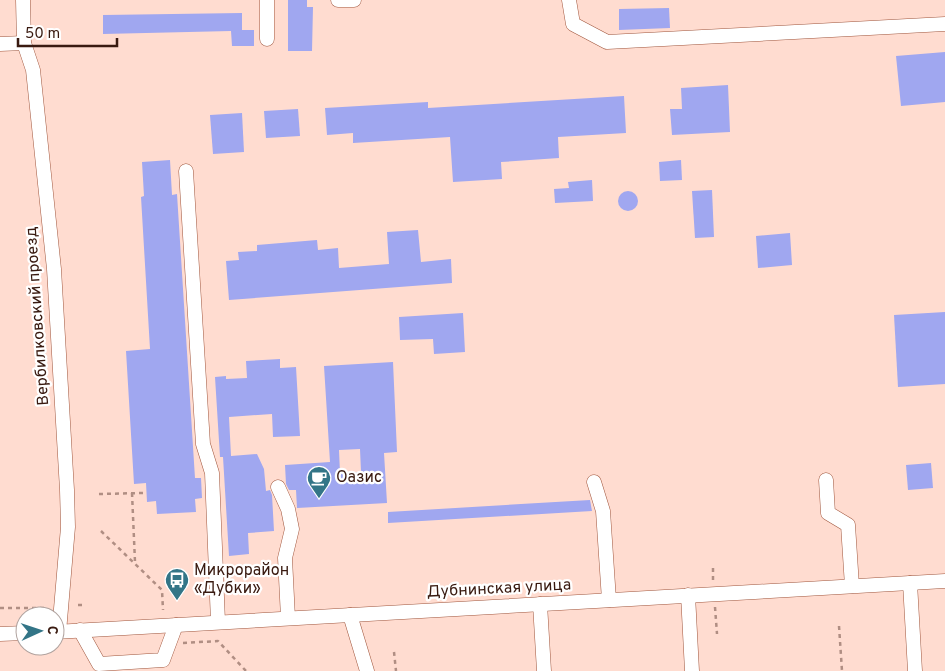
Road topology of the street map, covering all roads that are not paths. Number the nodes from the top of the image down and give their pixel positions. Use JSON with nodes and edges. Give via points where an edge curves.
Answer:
{"nodes":[{"id":1,"x":23,"y":0,"type":"edge"},
{"id":2,"x":267,"y":0,"type":"edge"},
{"id":3,"x":338,"y":0,"type":"edge"},
{"id":4,"x":354,"y":0,"type":"edge"},
{"id":5,"x":569,"y":0,"type":"edge"},
{"id":6,"x":945,"y":24,"type":"edge"},
{"id":7,"x":267,"y":39,"type":"dead end"},
{"id":8,"x":24,"y":42,"type":"junction"},
{"id":9,"x":0,"y":44,"type":"edge"},
{"id":10,"x":186,"y":171,"type":"dead end"},
{"id":11,"x":826,"y":480,"type":"dead end"},
{"id":12,"x":594,"y":482,"type":"dead end"},
{"id":13,"x":278,"y":487,"type":"dead end"},
{"id":14,"x":945,"y":581,"type":"edge"},
{"id":15,"x":910,"y":584,"type":"junction"},
{"id":16,"x":852,"y":586,"type":"junction"},
{"id":17,"x":688,"y":595,"type":"junction"},
{"id":18,"x":609,"y":600,"type":"junction"},
{"id":19,"x":540,"y":604,"type":"junction"},
{"id":20,"x":60,"y":606,"type":"edge"},
{"id":21,"x":350,"y":615,"type":"junction"},
{"id":22,"x":288,"y":618,"type":"junction"},
{"id":23,"x":218,"y":622,"type":"junction"},
{"id":24,"x":176,"y":625,"type":"junction"},
{"id":25,"x":80,"y":630,"type":"junction"},
{"id":26,"x":65,"y":631,"type":"edge"},
{"id":27,"x":15,"y":633,"type":"edge"},
{"id":28,"x":0,"y":634,"type":"edge"},
{"id":29,"x":367,"y":671,"type":"edge"},
{"id":30,"x":544,"y":671,"type":"edge"},
{"id":31,"x":692,"y":671,"type":"edge"},
{"id":32,"x":915,"y":671,"type":"edge"}],
"edges":[{"from":1,"to":8,"type":"street","name":"Вербилковский проезд"},
{"from":2,"to":7,"type":"street"},
{"from":3,"to":4,"type":"street"},
{"from":5,"to":6,"type":"street","via":[[573,24],[607,42]]},
{"from":8,"to":9,"type":"street"},
{"from":8,"to":20,"type":"street","name":"Вербилковский проезд","via":[[33,70],[59,345],[68,527]]},
{"from":10,"to":23,"type":"street","via":[[203,444],[212,473]]},
{"from":11,"to":16,"type":"street","via":[[828,513],[848,525]]},
{"from":12,"to":18,"type":"street","via":[[603,511]]},
{"from":13,"to":22,"type":"street","via":[[288,509],[292,530],[285,558]]},
{"from":14,"to":15,"type":"street","name":"Дубнинская улица"},
{"from":15,"to":16,"type":"street","name":"Дубнинская улица"},
{"from":15,"to":32,"type":"street"},
{"from":16,"to":17,"type":"street","name":"Дубнинская улица"},
{"from":17,"to":18,"type":"street","name":"Дубнинская улица"},
{"from":17,"to":31,"type":"street"},
{"from":18,"to":19,"type":"street","name":"Дубнинская улица"},
{"from":19,"to":21,"type":"street","name":"Дубнинская улица"},
{"from":19,"to":30,"type":"street"},
{"from":21,"to":22,"type":"street","name":"Дубнинская улица"},
{"from":21,"to":29,"type":"street"},
{"from":22,"to":23,"type":"street","name":"Дубнинская улица"},
{"from":23,"to":24,"type":"street","name":"Дубнинская улица"},
{"from":24,"to":25,"type":"street","name":"Дубнинская улица"},
{"from":24,"to":25,"type":"street","via":[[163,660],[99,664]]},
{"from":25,"to":26,"type":"street","name":"Дубнинская улица"},
{"from":27,"to":28,"type":"street"}]}
